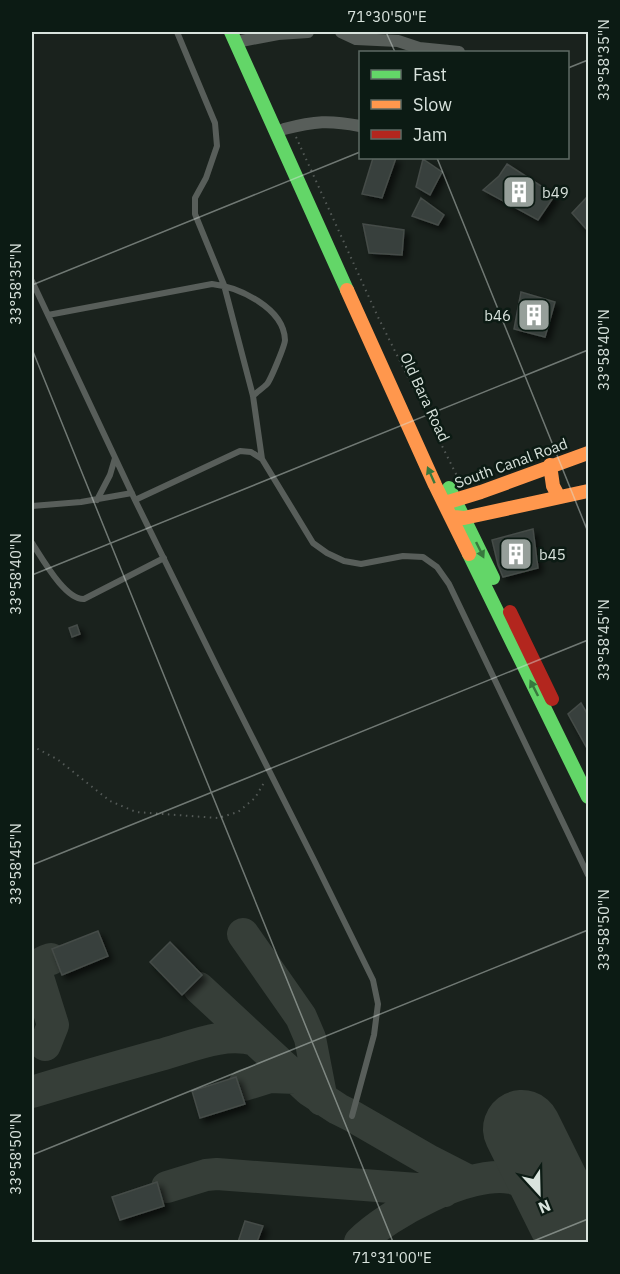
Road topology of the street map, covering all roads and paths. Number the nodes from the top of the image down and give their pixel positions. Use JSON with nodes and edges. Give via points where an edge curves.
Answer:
{"nodes":[{"id":1,"x":177,"y":32,"type":"edge"},
{"id":2,"x":308,"y":32,"type":"edge"},
{"id":3,"x":341,"y":32,"type":"edge"},
{"id":4,"x":238,"y":36,"type":"edge"},
{"id":5,"x":449,"y":51,"type":"edge"},
{"id":6,"x":359,"y":126,"type":"edge"},
{"id":7,"x":288,"y":130,"type":"junction"},
{"id":8,"x":32,"y":282,"type":"edge"},
{"id":9,"x":224,"y":285,"type":"junction"},
{"id":10,"x":48,"y":315,"type":"junction"},
{"id":11,"x":253,"y":396,"type":"junction"},
{"id":12,"x":588,"y":453,"type":"edge"},
{"id":13,"x":115,"y":458,"type":"junction"},
{"id":14,"x":261,"y":459,"type":"junction"},
{"id":15,"x":550,"y":465,"type":"junction"},
{"id":16,"x":458,"y":478,"type":"dead end"},
{"id":17,"x":588,"y":491,"type":"edge"},
{"id":18,"x":132,"y":493,"type":"junction"},
{"id":19,"x":559,"y":497,"type":"junction"},
{"id":20,"x":97,"y":500,"type":"junction"},
{"id":21,"x":135,"y":500,"type":"junction"},
{"id":22,"x":449,"y":501,"type":"junction"},
{"id":23,"x":32,"y":506,"type":"edge"},
{"id":24,"x":457,"y":518,"type":"junction"},
{"id":25,"x":32,"y":543,"type":"edge"},
{"id":26,"x":164,"y":558,"type":"junction"},
{"id":27,"x":32,"y":746,"type":"edge"},
{"id":28,"x":575,"y":757,"type":"junction"},
{"id":29,"x":588,"y":772,"type":"edge"},
{"id":30,"x":270,"y":774,"type":"junction"},
{"id":31,"x":588,"y":797,"type":"edge"},
{"id":32,"x":588,"y":875,"type":"edge"},
{"id":33,"x":351,"y":1116,"type":"dead end"}],
"edges":[{"from":1,"to":9,"type":"lane","via":[[215,123],[217,146],[195,198],[195,214]]},
{"from":2,"to":4,"type":"street"},
{"from":3,"to":5,"type":"street","via":[[356,39],[398,41]]},
{"from":4,"to":7,"type":"main road","name":"Old Bara Road"},
{"from":22,"to":4,"type":"main road","one_way":true},
{"from":6,"to":7,"type":"street","via":[[319,122]]},
{"from":7,"to":16,"type":"path"},
{"from":7,"to":22,"type":"main road","name":"Old Bara Road"},
{"from":8,"to":10,"type":"lane"},
{"from":9,"to":10,"type":"lane","via":[[212,284]]},
{"from":9,"to":11,"type":"lane"},
{"from":9,"to":11,"type":"lane","via":[[257,300],[273,312],[282,326],[285,342],[268,383]]},
{"from":10,"to":13,"type":"lane"},
{"from":11,"to":14,"type":"lane"},
{"from":12,"to":15,"type":"main road","name":"South Canal Road"},
{"from":13,"to":18,"type":"lane"},
{"from":13,"to":20,"type":"lane"},
{"from":14,"to":21,"type":"lane","via":[[240,451]]},
{"from":14,"to":32,"type":"lane","via":[[313,543],[327,554],[361,564],[403,556],[423,557],[437,567],[449,584]]},
{"from":15,"to":19,"type":"main road"},
{"from":15,"to":22,"type":"main road","name":"South Canal Road"},
{"from":17,"to":19,"type":"main road"},
{"from":18,"to":20,"type":"lane"},
{"from":18,"to":21,"type":"lane"},
{"from":19,"to":24,"type":"main road"},
{"from":20,"to":23,"type":"lane"},
{"from":21,"to":26,"type":"lane"},
{"from":22,"to":24,"type":"main road","name":"Old Bara Road"},
{"from":24,"to":28,"type":"main road","name":"Old Bara Road"},
{"from":25,"to":26,"type":"lane","via":[[52,573],[78,600]]},
{"from":26,"to":30,"type":"lane"},
{"from":27,"to":30,"type":"path","via":[[57,759],[110,801],[136,812],[218,818],[238,812],[255,798]]},
{"from":28,"to":29,"type":"main road","name":"Old Bara Road"},
{"from":28,"to":31,"type":"main road"},
{"from":30,"to":33,"type":"lane","via":[[373,980],[378,1004],[374,1035]]}]}
